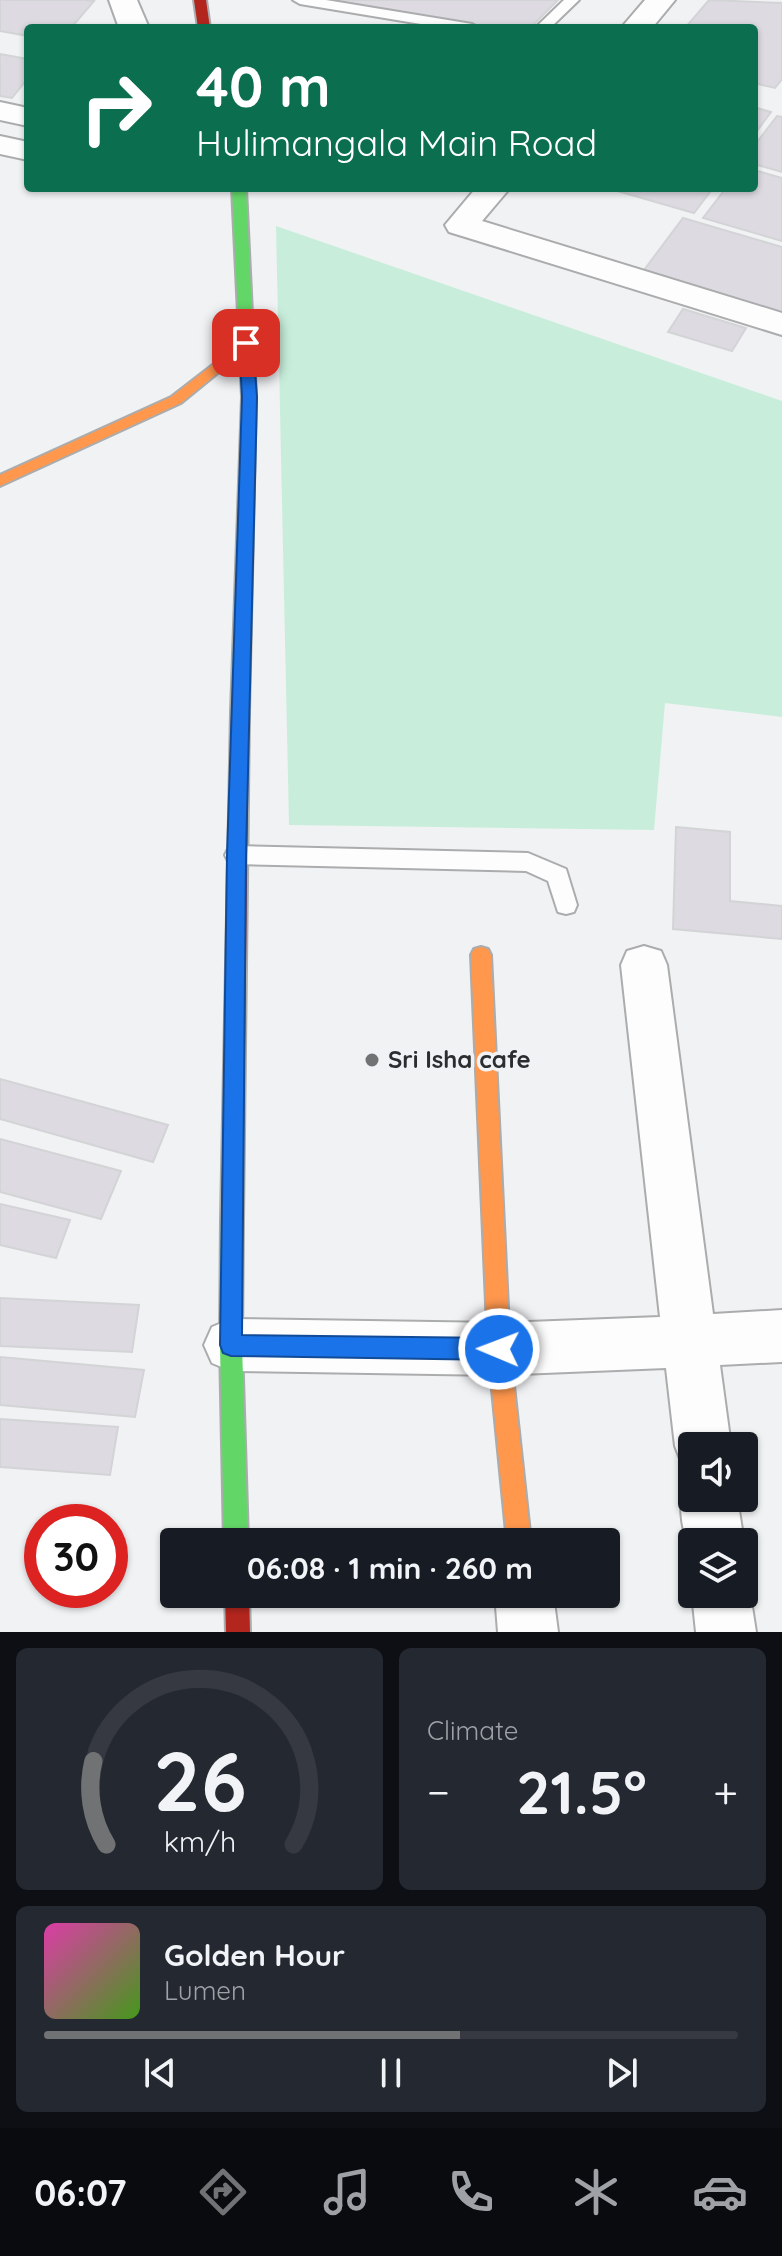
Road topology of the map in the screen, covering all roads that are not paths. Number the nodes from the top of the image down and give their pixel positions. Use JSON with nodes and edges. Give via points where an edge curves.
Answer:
{"nodes":[{"id":1,"x":123,"y":0,"type":"edge"},
{"id":2,"x":200,"y":0,"type":"edge"},
{"id":3,"x":300,"y":0,"type":"edge"},
{"id":4,"x":572,"y":0,"type":"edge"},
{"id":5,"x":661,"y":0,"type":"edge"},
{"id":6,"x":132,"y":24,"type":"edge"},
{"id":7,"x":203,"y":24,"type":"edge"},
{"id":8,"x":447,"y":24,"type":"edge"},
{"id":9,"x":546,"y":24,"type":"edge"},
{"id":10,"x":640,"y":24,"type":"edge"},
{"id":11,"x":0,"y":111,"type":"edge"},
{"id":12,"x":24,"y":116,"type":"edge"},
{"id":13,"x":0,"y":145,"type":"edge"},
{"id":14,"x":24,"y":150,"type":"edge"},
{"id":15,"x":232,"y":192,"type":"edge"},
{"id":16,"x":490,"y":192,"type":"edge"},
{"id":17,"x":782,"y":324,"type":"edge"},
{"id":18,"x":246,"y":343,"type":"junction"},
{"id":19,"x":0,"y":481,"type":"edge"},
{"id":20,"x":236,"y":855,"type":"junction"},
{"id":21,"x":566,"y":905,"type":"dead end"},
{"id":22,"x":481,"y":955,"type":"dead end"},
{"id":23,"x":644,"y":965,"type":"dead end"},
{"id":24,"x":782,"y":1336,"type":"edge"},
{"id":25,"x":690,"y":1341,"type":"junction"},
{"id":26,"x":231,"y":1345,"type":"junction"},
{"id":27,"x":499,"y":1349,"type":"junction"},
{"id":28,"x":701,"y":1432,"type":"edge"},
{"id":29,"x":236,"y":1528,"type":"edge"},
{"id":30,"x":518,"y":1528,"type":"edge"},
{"id":31,"x":237,"y":1608,"type":"edge"},
{"id":32,"x":525,"y":1608,"type":"edge"},
{"id":33,"x":723,"y":1608,"type":"edge"},
{"id":34,"x":238,"y":1632,"type":"edge"},
{"id":35,"x":528,"y":1632,"type":"edge"},
{"id":36,"x":726,"y":1632,"type":"edge"}],
"edges":[{"from":1,"to":6,"type":"street"},
{"from":2,"to":7,"type":"street"},
{"from":3,"to":8,"type":"lane"},
{"from":4,"to":9,"type":"lane"},
{"from":5,"to":10,"type":"street"},
{"from":11,"to":12,"type":"street"},
{"from":13,"to":14,"type":"street"},
{"from":15,"to":18,"type":"street"},
{"from":16,"to":17,"type":"street","via":[[461,225]]},
{"from":18,"to":19,"type":"street","via":[[176,400]]},
{"from":18,"to":20,"type":"street","via":[[249,397]]},
{"from":20,"to":21,"type":"lane","via":[[528,862],[558,875]]},
{"from":20,"to":26,"type":"street"},
{"from":22,"to":27,"type":"street"},
{"from":23,"to":25,"type":"street"},
{"from":24,"to":25,"type":"street"},
{"from":25,"to":27,"type":"street"},
{"from":25,"to":28,"type":"street"},
{"from":26,"to":27,"type":"street"},
{"from":26,"to":29,"type":"street"},
{"from":27,"to":30,"type":"street"},
{"from":31,"to":34,"type":"street"},
{"from":32,"to":35,"type":"street"},
{"from":33,"to":36,"type":"street"}]}
